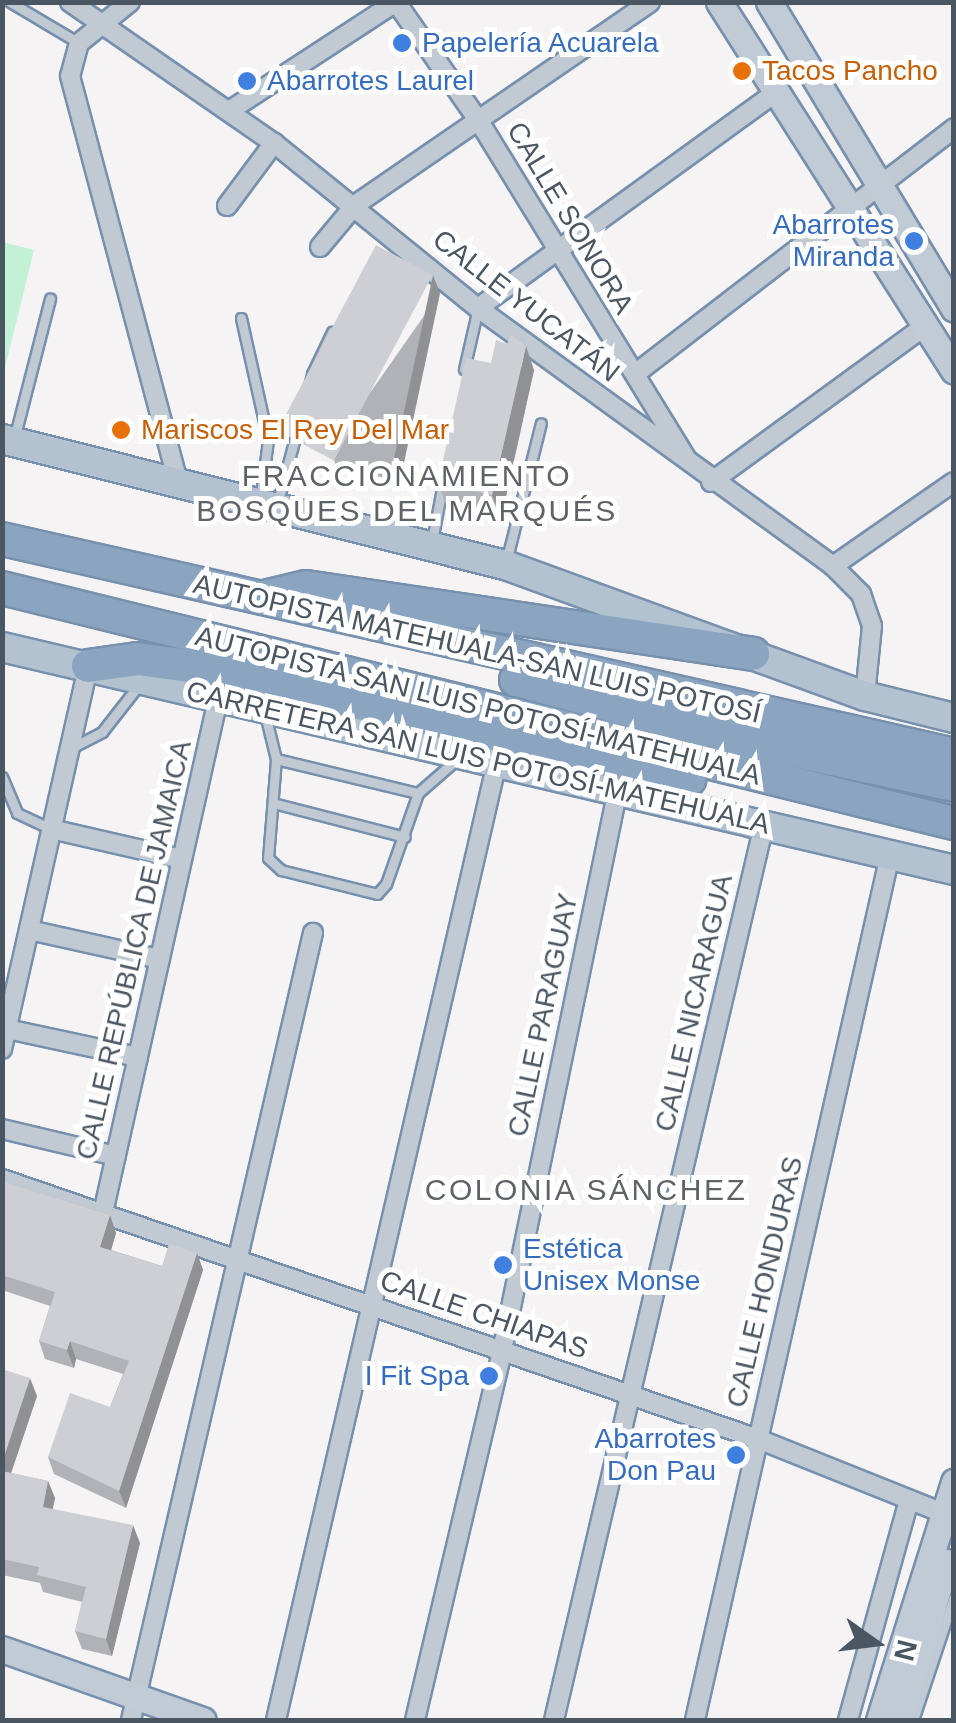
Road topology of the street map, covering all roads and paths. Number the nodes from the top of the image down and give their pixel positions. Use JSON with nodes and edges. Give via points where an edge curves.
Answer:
{"nodes":[{"id":1,"x":10,"y":2,"type":"edge"},
{"id":2,"x":70,"y":2,"type":"edge"},
{"id":3,"x":130,"y":2,"type":"edge"},
{"id":4,"x":396,"y":2,"type":"edge"},
{"id":5,"x":650,"y":2,"type":"edge"},
{"id":6,"x":719,"y":2,"type":"edge"},
{"id":7,"x":769,"y":2,"type":"edge"},
{"id":8,"x":98,"y":24,"type":"junction"},
{"id":9,"x":79,"y":43,"type":"junction"},
{"id":10,"x":775,"y":93,"type":"junction"},
{"id":11,"x":229,"y":111,"type":"junction"},
{"id":12,"x":480,"y":122,"type":"junction"},
{"id":13,"x":954,"y":128,"type":"edge"},
{"id":14,"x":274,"y":143,"type":"junction"},
{"id":15,"x":880,"y":187,"type":"junction"},
{"id":16,"x":227,"y":206,"type":"dead end"},
{"id":17,"x":355,"y":206,"type":"junction"},
{"id":18,"x":853,"y":212,"type":"junction"},
{"id":19,"x":320,"y":247,"type":"dead end"},
{"id":20,"x":554,"y":249,"type":"junction"},
{"id":21,"x":50,"y":299,"type":"dead end"},
{"id":22,"x":478,"y":308,"type":"junction"},
{"id":23,"x":954,"y":309,"type":"edge"},
{"id":24,"x":241,"y":318,"type":"dead end"},
{"id":25,"x":926,"y":326,"type":"junction"},
{"id":26,"x":332,"y":332,"type":"dead end"},
{"id":27,"x":954,"y":371,"type":"edge"},
{"id":28,"x":634,"y":374,"type":"junction"},
{"id":29,"x":462,"y":381,"type":"edge"},
{"id":30,"x":542,"y":423,"type":"dead end"},
{"id":31,"x":232,"y":428,"type":"dead end"},
{"id":32,"x":165,"y":433,"type":"junction"},
{"id":33,"x":8,"y":440,"type":"edge"},
{"id":34,"x":447,"y":459,"type":"edge"},
{"id":35,"x":691,"y":467,"type":"junction"},
{"id":36,"x":178,"y":481,"type":"junction"},
{"id":37,"x":711,"y":482,"type":"junction"},
{"id":38,"x":954,"y":482,"type":"edge"},
{"id":39,"x":268,"y":504,"type":"junction"},
{"id":40,"x":2,"y":538,"type":"edge"},
{"id":41,"x":431,"y":546,"type":"junction"},
{"id":42,"x":506,"y":564,"type":"junction"},
{"id":43,"x":833,"y":566,"type":"junction"},
{"id":44,"x":2,"y":588,"type":"edge"},
{"id":45,"x":267,"y":602,"type":"junction"},
{"id":46,"x":2,"y":647,"type":"edge"},
{"id":47,"x":754,"y":654,"type":"junction"},
{"id":48,"x":88,"y":666,"type":"junction"},
{"id":49,"x":142,"y":680,"type":"junction"},
{"id":50,"x":610,"y":692,"type":"junction"},
{"id":51,"x":864,"y":696,"type":"junction"},
{"id":52,"x":218,"y":698,"type":"junction"},
{"id":53,"x":265,"y":711,"type":"junction"},
{"id":54,"x":954,"y":718,"type":"edge"},
{"id":55,"x":69,"y":748,"type":"junction"},
{"id":56,"x":462,"y":754,"type":"junction"},
{"id":57,"x":954,"y":756,"type":"edge"},
{"id":58,"x":276,"y":759,"type":"junction"},
{"id":59,"x":498,"y":762,"type":"junction"},
{"id":60,"x":606,"y":763,"type":"junction"},
{"id":61,"x":2,"y":777,"type":"edge"},
{"id":62,"x":954,"y":785,"type":"edge"},
{"id":63,"x":418,"y":792,"type":"junction"},
{"id":64,"x":273,"y":803,"type":"junction"},
{"id":65,"x":954,"y":823,"type":"edge"},
{"id":66,"x":764,"y":825,"type":"junction"},
{"id":67,"x":52,"y":829,"type":"junction"},
{"id":68,"x":405,"y":836,"type":"junction"},
{"id":69,"x":890,"y":855,"type":"junction"},
{"id":70,"x":182,"y":859,"type":"junction"},
{"id":71,"x":954,"y":870,"type":"edge"},
{"id":72,"x":29,"y":930,"type":"junction"},
{"id":73,"x":313,"y":934,"type":"dead end"},
{"id":74,"x":160,"y":959,"type":"junction"},
{"id":75,"x":11,"y":970,"type":"edge"},
{"id":76,"x":7,"y":1028,"type":"junction"},
{"id":77,"x":2,"y":1049,"type":"edge"},
{"id":78,"x":138,"y":1057,"type":"junction"},
{"id":79,"x":2,"y":1129,"type":"edge"},
{"id":80,"x":116,"y":1156,"type":"junction"},
{"id":81,"x":2,"y":1179,"type":"edge"},
{"id":82,"x":103,"y":1212,"type":"junction"},
{"id":83,"x":236,"y":1259,"type":"junction"},
{"id":84,"x":374,"y":1306,"type":"junction"},
{"id":85,"x":502,"y":1351,"type":"junction"},
{"id":86,"x":630,"y":1396,"type":"junction"},
{"id":87,"x":758,"y":1439,"type":"junction"},
{"id":88,"x":954,"y":1482,"type":"edge"},
{"id":89,"x":909,"y":1500,"type":"junction"},
{"id":90,"x":950,"y":1522,"type":"edge"},
{"id":91,"x":954,"y":1596,"type":"edge"},
{"id":92,"x":2,"y":1650,"type":"edge"},
{"id":93,"x":918,"y":1681,"type":"junction"},
{"id":94,"x":134,"y":1708,"type":"edge"},
{"id":95,"x":202,"y":1720,"type":"edge"},
{"id":96,"x":276,"y":1720,"type":"edge"},
{"id":97,"x":414,"y":1720,"type":"edge"},
{"id":98,"x":554,"y":1720,"type":"edge"},
{"id":99,"x":695,"y":1720,"type":"edge"},
{"id":100,"x":848,"y":1720,"type":"edge"},
{"id":101,"x":880,"y":1720,"type":"edge"},
{"id":102,"x":899,"y":1720,"type":"edge"},
{"id":103,"x":913,"y":1720,"type":"edge"}],
"edges":[{"from":1,"to":9,"type":"lane"},
{"from":2,"to":8,"type":"street","name":"CALLE YUCATÁN"},
{"from":3,"to":8,"type":"street"},
{"from":4,"to":11,"type":"street"},
{"from":4,"to":12,"type":"street","name":"CALLE SONORA"},
{"from":5,"to":12,"type":"street"},
{"from":6,"to":10,"type":"street"},
{"from":7,"to":15,"type":"street"},
{"from":8,"to":9,"type":"street"},
{"from":8,"to":11,"type":"street","name":"CALLE YUCATÁN"},
{"from":9,"to":32,"type":"street","via":[[70,76]]},
{"from":10,"to":18,"type":"street"},
{"from":10,"to":20,"type":"street"},
{"from":11,"to":14,"type":"street","name":"CALLE YUCATÁN"},
{"from":12,"to":17,"type":"street"},
{"from":12,"to":20,"type":"street","name":"CALLE SONORA"},
{"from":13,"to":15,"type":"street"},
{"from":14,"to":16,"type":"street"},
{"from":14,"to":17,"type":"street","name":"CALLE YUCATÁN"},
{"from":15,"to":18,"type":"street"},
{"from":15,"to":23,"type":"street"},
{"from":17,"to":19,"type":"street"},
{"from":17,"to":22,"type":"street","name":"CALLE YUCATÁN"},
{"from":18,"to":25,"type":"street"},
{"from":18,"to":28,"type":"street"},
{"from":20,"to":22,"type":"street"},
{"from":20,"to":28,"type":"street","name":"CALLE SONORA"},
{"from":21,"to":33,"type":"lane"},
{"from":22,"to":29,"type":"lane"},
{"from":22,"to":35,"type":"street","name":"CALLE YUCATÁN"},
{"from":24,"to":39,"type":"lane","via":[[268,440]]},
{"from":25,"to":27,"type":"street"},
{"from":25,"to":37,"type":"street"},
{"from":26,"to":39,"type":"lane"},
{"from":28,"to":35,"type":"street","name":"CALLE SONORA"},
{"from":30,"to":42,"type":"lane"},
{"from":31,"to":32,"type":"lane"},
{"from":32,"to":36,"type":"street"},
{"from":33,"to":36,"type":"main road"},
{"from":34,"to":41,"type":"lane"},
{"from":35,"to":37,"type":"street","name":"CALLE YUCATÁN"},
{"from":36,"to":39,"type":"main road"},
{"from":37,"to":43,"type":"street","name":"CALLE YUCATÁN"},
{"from":38,"to":43,"type":"street"},
{"from":39,"to":41,"type":"main road"},
{"from":40,"to":45,"type":"highway","name":"AUTOPISTA MATEHUALA-SAN LUIS POTOSÍ"},
{"from":41,"to":42,"type":"main road"},
{"from":42,"to":47,"type":"main road"},
{"from":43,"to":51,"type":"street","name":"CALLE YUCATÁN","via":[[861,594],[872,626]]},
{"from":44,"to":60,"type":"highway","name":"AUTOPISTA SAN LUIS POTOSÍ-MATEHUALA"},
{"from":45,"to":47,"type":"highway","via":[[306,587]]},
{"from":45,"to":50,"type":"highway","via":[[335,631]]},
{"from":46,"to":48,"type":"main road","name":"CARRETERA SAN LUIS POTOSÍ-MATEHUALA"},
{"from":47,"to":51,"type":"main road"},
{"from":48,"to":49,"type":"main road","name":"CARRETERA SAN LUIS POTOSÍ-MATEHUALA"},
{"from":48,"to":55,"type":"street"},
{"from":48,"to":60,"type":"highway","via":[[138,659],[212,670]]},
{"from":49,"to":52,"type":"main road","name":"CARRETERA SAN LUIS POTOSÍ-MATEHUALA"},
{"from":49,"to":55,"type":"lane","via":[[102,732]]},
{"from":50,"to":57,"type":"highway","name":"AUTOPISTA MATEHUALA-SAN LUIS POTOSÍ"},
{"from":50,"to":62,"type":"highway"},
{"from":51,"to":54,"type":"main road"},
{"from":52,"to":53,"type":"main road","name":"CARRETERA SAN LUIS POTOSÍ-MATEHUALA"},
{"from":52,"to":70,"type":"street","name":"CALLE REPÚBLICA DE JAMAICA"},
{"from":53,"to":56,"type":"main road","name":"CARRETERA SAN LUIS POTOSÍ-MATEHUALA"},
{"from":53,"to":58,"type":"lane"},
{"from":55,"to":67,"type":"street"},
{"from":56,"to":59,"type":"main road","name":"CARRETERA SAN LUIS POTOSÍ-MATEHUALA"},
{"from":56,"to":63,"type":"lane"},
{"from":58,"to":63,"type":"lane"},
{"from":58,"to":64,"type":"lane"},
{"from":59,"to":60,"type":"main road","name":"CARRETERA SAN LUIS POTOSÍ-MATEHUALA"},
{"from":59,"to":84,"type":"street"},
{"from":60,"to":65,"type":"highway"},
{"from":60,"to":66,"type":"main road","name":"CARRETERA SAN LUIS POTOSÍ-MATEHUALA"},
{"from":60,"to":85,"type":"street","name":"CALLE PARAGUAY"},
{"from":61,"to":67,"type":"lane","via":[[17,813]]},
{"from":63,"to":68,"type":"lane"},
{"from":64,"to":68,"type":"lane"},
{"from":64,"to":68,"type":"lane","via":[[268,858],[281,870],[377,894]]},
{"from":66,"to":69,"type":"main road","name":"CARRETERA SAN LUIS POTOSÍ-MATEHUALA"},
{"from":66,"to":86,"type":"street","name":"CALLE NICARAGUA"},
{"from":67,"to":70,"type":"street"},
{"from":67,"to":72,"type":"street"},
{"from":69,"to":71,"type":"main road","name":"CARRETERA SAN LUIS POTOSÍ-MATEHUALA"},
{"from":69,"to":87,"type":"street","name":"CALLE HONDURAS"},
{"from":70,"to":74,"type":"street","name":"CALLE REPÚBLICA DE JAMAICA"},
{"from":72,"to":74,"type":"street"},
{"from":72,"to":75,"type":"street"},
{"from":73,"to":83,"type":"street"},
{"from":74,"to":78,"type":"street","name":"CALLE REPÚBLICA DE JAMAICA"},
{"from":75,"to":76,"type":"street"},
{"from":76,"to":77,"type":"street"},
{"from":76,"to":78,"type":"street"},
{"from":78,"to":80,"type":"street","name":"CALLE REPÚBLICA DE JAMAICA"},
{"from":79,"to":80,"type":"street"},
{"from":80,"to":82,"type":"street","name":"CALLE REPÚBLICA DE JAMAICA"},
{"from":81,"to":82,"type":"street","name":"CALLE CHIAPAS"},
{"from":82,"to":83,"type":"street","name":"CALLE CHIAPAS"},
{"from":83,"to":84,"type":"street","name":"CALLE CHIAPAS"},
{"from":83,"to":94,"type":"street"},
{"from":84,"to":85,"type":"street","name":"CALLE CHIAPAS"},
{"from":84,"to":96,"type":"street"},
{"from":85,"to":86,"type":"street","name":"CALLE CHIAPAS"},
{"from":85,"to":97,"type":"street","name":"CALLE PARAGUAY"},
{"from":86,"to":87,"type":"street","name":"CALLE CHIAPAS"},
{"from":86,"to":98,"type":"street","name":"CALLE NICARAGUA"},
{"from":87,"to":89,"type":"street","name":"CALLE CHIAPAS"},
{"from":87,"to":99,"type":"street","name":"CALLE HONDURAS"},
{"from":88,"to":90,"type":"street"},
{"from":89,"to":90,"type":"street","name":"CALLE CHIAPAS"},
{"from":89,"to":100,"type":"street"},
{"from":90,"to":93,"type":"street"},
{"from":90,"to":101,"type":"street"},
{"from":91,"to":93,"type":"lane"},
{"from":92,"to":94,"type":"street"},
{"from":93,"to":102,"type":"street"},
{"from":93,"to":103,"type":"lane"},
{"from":94,"to":95,"type":"street"}]}
